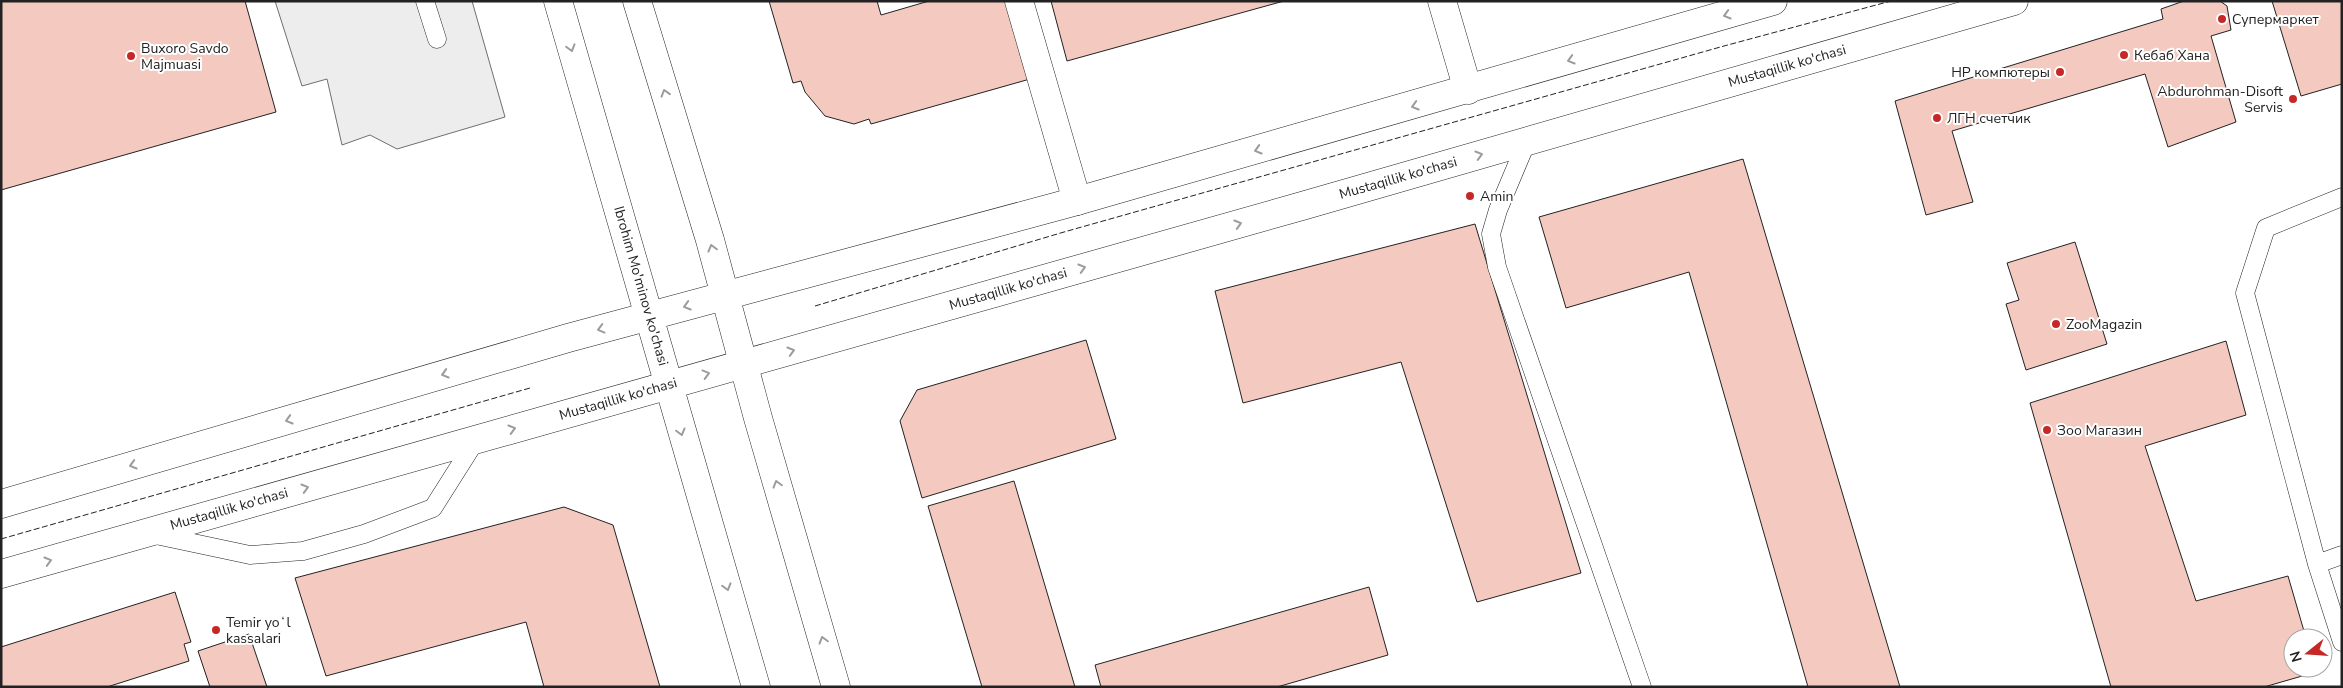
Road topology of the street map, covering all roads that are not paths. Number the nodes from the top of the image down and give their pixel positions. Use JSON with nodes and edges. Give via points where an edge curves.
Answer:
{"nodes":[{"id":1,"x":425,"y":1,"type":"edge"},
{"id":2,"x":558,"y":1,"type":"edge"},
{"id":3,"x":638,"y":1,"type":"edge"},
{"id":4,"x":1019,"y":1,"type":"edge"},
{"id":5,"x":1442,"y":1,"type":"edge"},
{"id":6,"x":1773,"y":1,"type":"edge"},
{"id":7,"x":2014,"y":1,"type":"edge"},
{"id":8,"x":437,"y":39,"type":"dead end"},
{"id":9,"x":1468,"y":90,"type":"junction"},
{"id":10,"x":1527,"y":141,"type":"junction"},
{"id":11,"x":2342,"y":197,"type":"edge"},
{"id":12,"x":1077,"y":201,"type":"junction"},
{"id":13,"x":725,"y":295,"type":"junction"},
{"id":14,"x":648,"y":316,"type":"junction"},
{"id":15,"x":744,"y":364,"type":"junction"},
{"id":16,"x":668,"y":384,"type":"junction"},
{"id":17,"x":476,"y":440,"type":"junction"},
{"id":18,"x":1,"y":504,"type":"edge"},
{"id":19,"x":146,"y":533,"type":"junction"},
{"id":20,"x":2342,"y":555,"type":"edge"},
{"id":21,"x":2317,"y":564,"type":"junction"},
{"id":22,"x":1,"y":574,"type":"edge"},
{"id":23,"x":2342,"y":642,"type":"edge"},
{"id":24,"x":756,"y":687,"type":"edge"},
{"id":25,"x":836,"y":687,"type":"edge"},
{"id":26,"x":1642,"y":687,"type":"edge"}],
"edges":[{"from":1,"to":8,"type":"lane"},
{"from":2,"to":14,"type":"main road","name":"Ibrohim Mo'minov ko'chasi","one_way":true},
{"from":13,"to":3,"type":"main road","one_way":true},
{"from":4,"to":12,"type":"main road"},
{"from":5,"to":9,"type":"main road"},
{"from":6,"to":9,"type":"main road","one_way":true},
{"from":7,"to":10,"type":"main road","name":"Mustaqillik ko'chasi"},
{"from":9,"to":12,"type":"main road","one_way":true},
{"from":15,"to":10,"type":"main road","name":"Mustaqillik ko'chasi","one_way":true},
{"from":10,"to":26,"type":"lane","via":[[1491,234],[1497,267]]},
{"from":11,"to":21,"type":"lane","via":[[2266,228],[2245,293]]},
{"from":12,"to":13,"type":"main road"},
{"from":13,"to":14,"type":"main road","one_way":true},
{"from":13,"to":15,"type":"main road"},
{"from":14,"to":16,"type":"main road","name":"Ibrohim Mo'minov ko'chasi"},
{"from":14,"to":18,"type":"main road","one_way":true},
{"from":16,"to":15,"type":"main road","name":"Mustaqillik ko'chasi","one_way":true},
{"from":25,"to":15,"type":"main road","one_way":true},
{"from":17,"to":16,"type":"main road","name":"Mustaqillik ko'chasi","one_way":true},
{"from":16,"to":24,"type":"main road","name":"Ibrohim Mo'minov ko'chasi","one_way":true},
{"from":19,"to":17,"type":"main road","name":"Mustaqillik ko'chasi","one_way":true},
{"from":17,"to":19,"type":"lane","via":[[433,508],[346,539],[303,551],[250,555]]},
{"from":22,"to":19,"type":"main road","name":"Mustaqillik ko'chasi","one_way":true},
{"from":20,"to":21,"type":"lane"},
{"from":21,"to":23,"type":"lane"}]}
